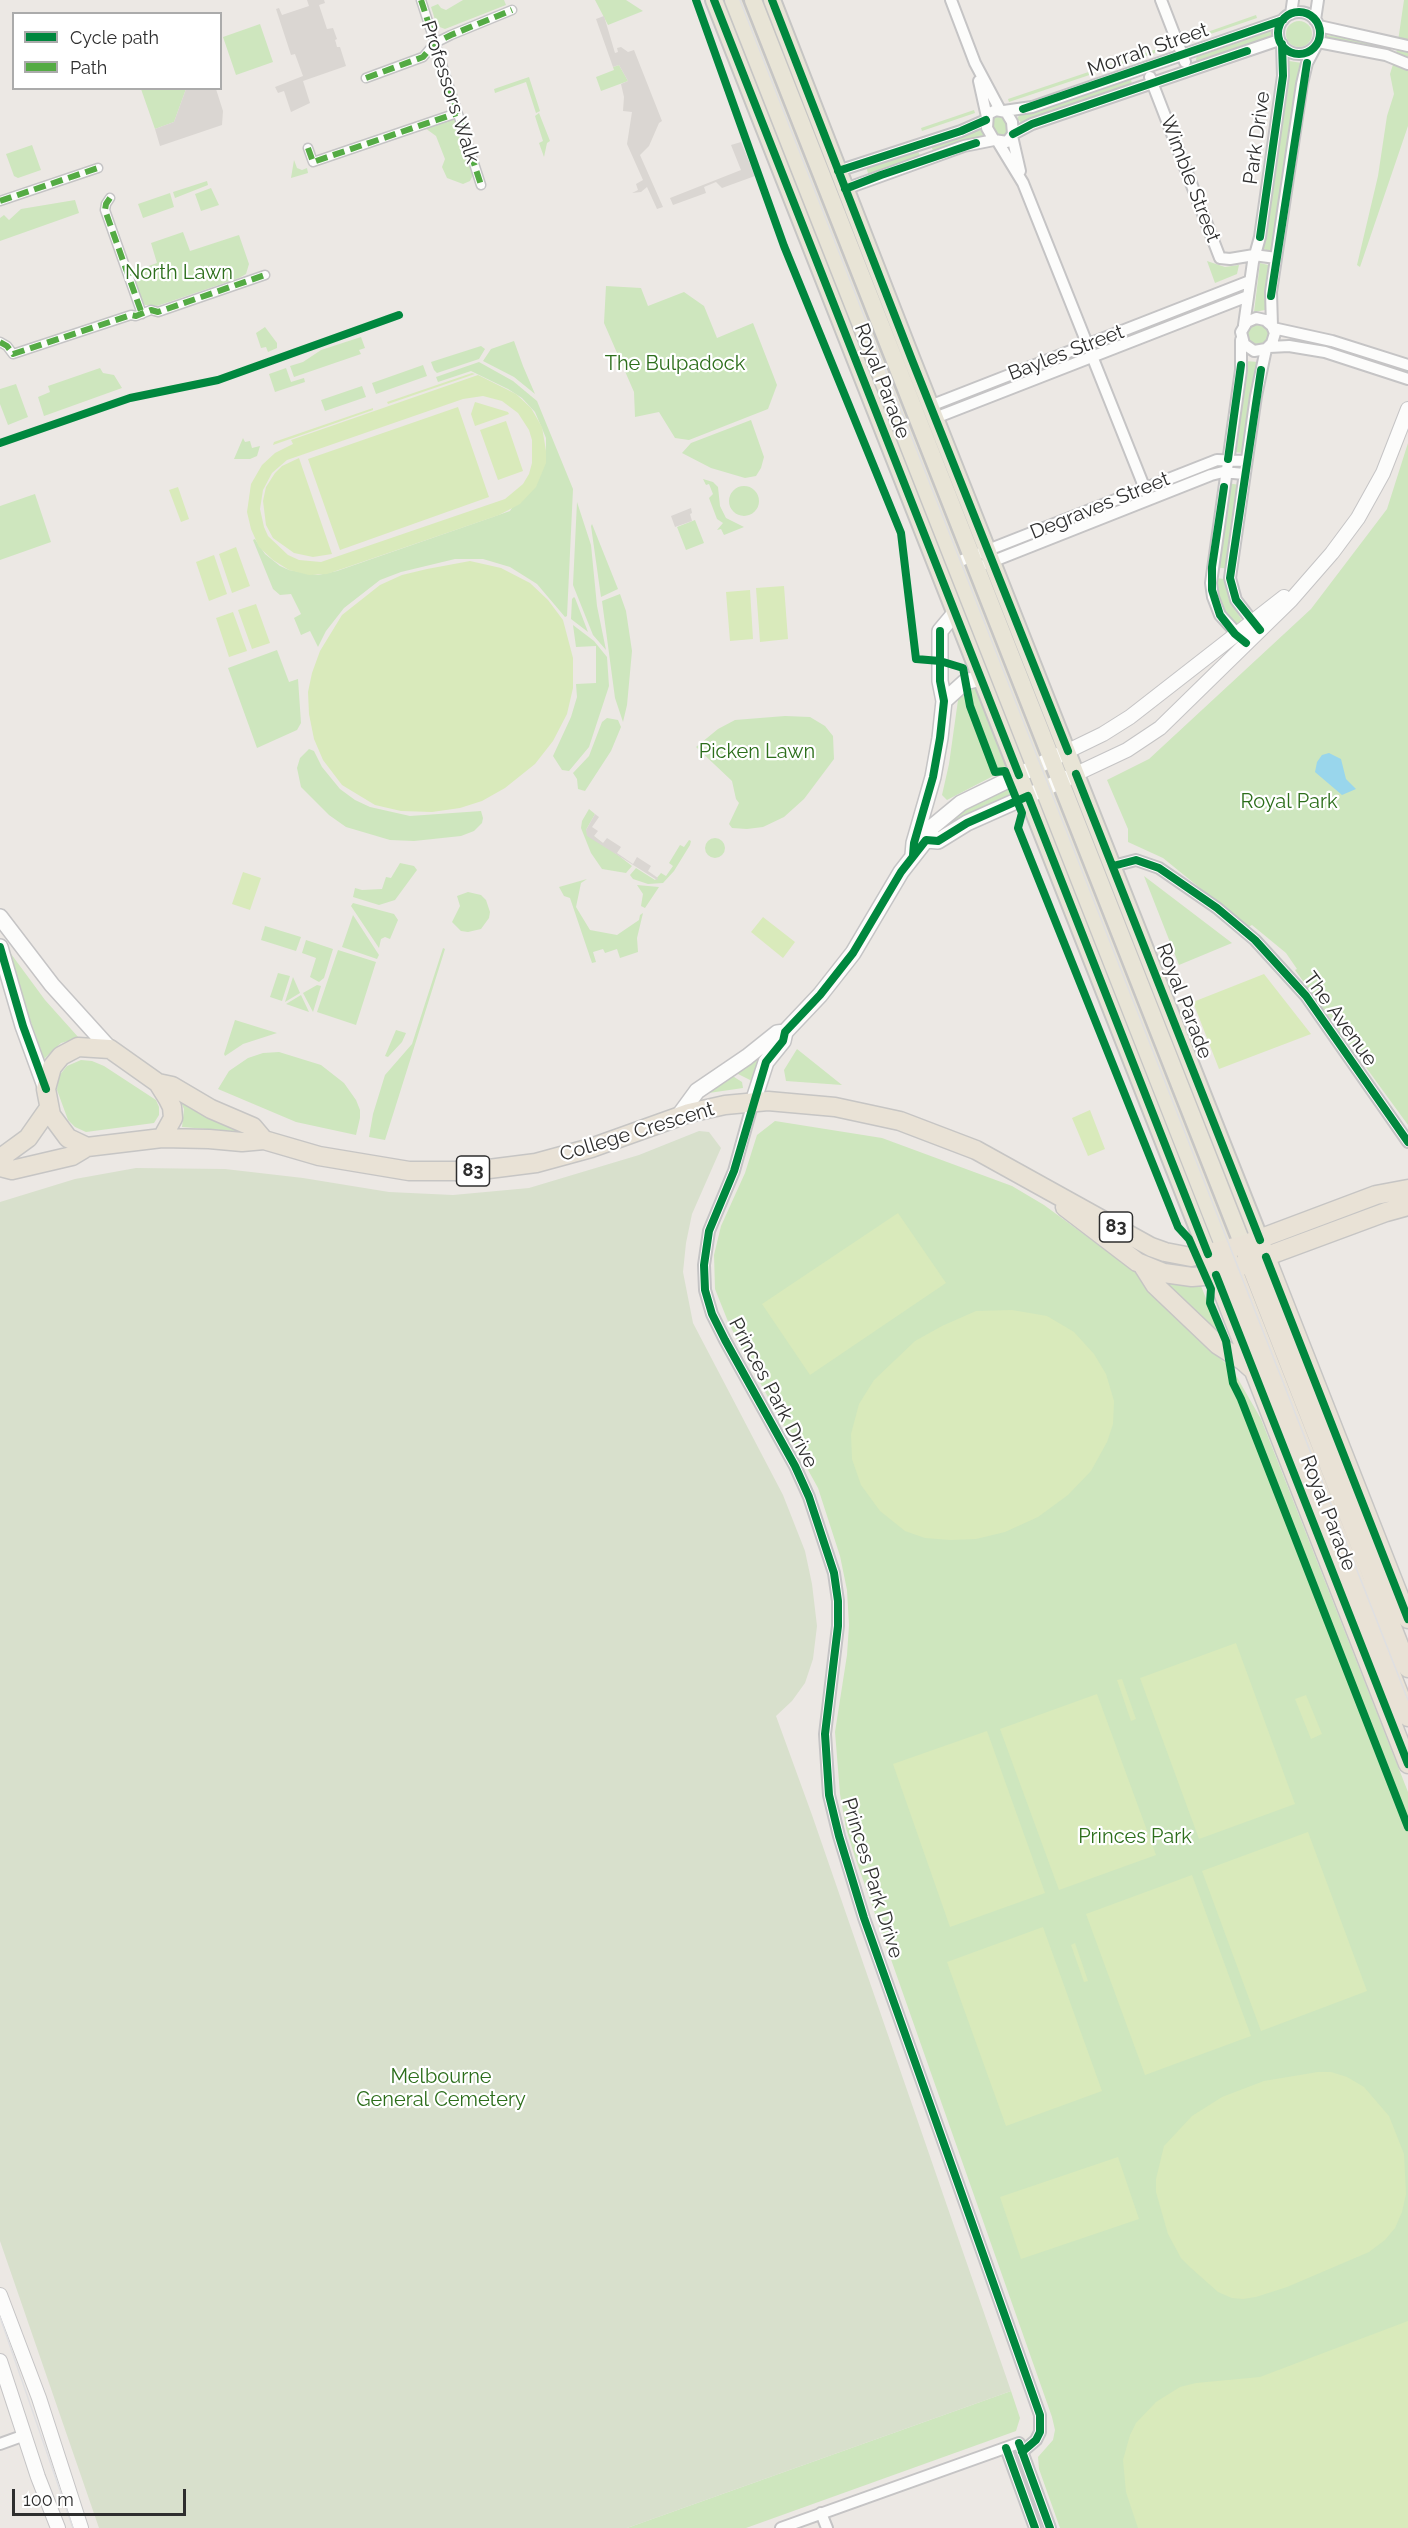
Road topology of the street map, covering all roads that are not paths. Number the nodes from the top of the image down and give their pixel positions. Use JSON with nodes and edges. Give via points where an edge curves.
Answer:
{"nodes":[{"id":1,"x":421,"y":0,"type":"edge"},
{"id":2,"x":714,"y":0,"type":"edge"},
{"id":3,"x":734,"y":0,"type":"edge"},
{"id":4,"x":753,"y":0,"type":"edge"},
{"id":5,"x":772,"y":0,"type":"edge"},
{"id":6,"x":951,"y":0,"type":"edge"},
{"id":7,"x":1161,"y":0,"type":"edge"},
{"id":8,"x":1293,"y":0,"type":"edge"},
{"id":9,"x":1318,"y":0,"type":"edge"},
{"id":10,"x":512,"y":10,"type":"dead end"},
{"id":11,"x":1287,"y":17,"type":"junction"},
{"id":12,"x":1317,"y":23,"type":"junction"},
{"id":13,"x":1392,"y":41,"type":"junction"},
{"id":14,"x":1280,"y":42,"type":"junction"},
{"id":15,"x":435,"y":43,"type":"junction"},
{"id":16,"x":1317,"y":43,"type":"junction"},
{"id":17,"x":1408,"y":46,"type":"edge"},
{"id":18,"x":1183,"y":56,"type":"junction"},
{"id":19,"x":1390,"y":56,"type":"junction"},
{"id":20,"x":975,"y":63,"type":"junction"},
{"id":21,"x":1408,"y":64,"type":"edge"},
{"id":22,"x":1147,"y":68,"type":"junction"},
{"id":23,"x":1188,"y":71,"type":"junction"},
{"id":24,"x":366,"y":78,"type":"dead end"},
{"id":25,"x":1153,"y":83,"type":"junction"},
{"id":26,"x":1002,"y":110,"type":"junction"},
{"id":27,"x":457,"y":113,"type":"junction"},
{"id":28,"x":986,"y":119,"type":"junction"},
{"id":29,"x":1013,"y":135,"type":"junction"},
{"id":30,"x":996,"y":141,"type":"junction"},
{"id":31,"x":923,"y":144,"type":"junction"},
{"id":32,"x":308,"y":148,"type":"dead end"},
{"id":33,"x":928,"y":159,"type":"junction"},
{"id":34,"x":98,"y":168,"type":"dead end"},
{"id":35,"x":838,"y":171,"type":"junction"},
{"id":36,"x":1023,"y":183,"type":"junction"},
{"id":37,"x":481,"y":185,"type":"dead end"},
{"id":38,"x":845,"y":189,"type":"junction"},
{"id":39,"x":111,"y":198,"type":"dead end"},
{"id":40,"x":0,"y":201,"type":"edge"},
{"id":41,"x":1254,"y":255,"type":"junction"},
{"id":42,"x":1276,"y":258,"type":"junction"},
{"id":43,"x":264,"y":275,"type":"dead end"},
{"id":44,"x":1250,"y":281,"type":"junction"},
{"id":45,"x":1248,"y":296,"type":"junction"},
{"id":46,"x":142,"y":314,"type":"junction"},
{"id":47,"x":1273,"y":327,"type":"junction"},
{"id":48,"x":1243,"y":331,"type":"junction"},
{"id":49,"x":0,"y":342,"type":"edge"},
{"id":50,"x":1338,"y":343,"type":"junction"},
{"id":51,"x":1087,"y":346,"type":"junction"},
{"id":52,"x":1268,"y":348,"type":"junction"},
{"id":53,"x":1335,"y":355,"type":"junction"},
{"id":54,"x":1092,"y":357,"type":"junction"},
{"id":55,"x":904,"y":363,"type":"junction"},
{"id":56,"x":1408,"y":365,"type":"edge"},
{"id":57,"x":1408,"y":379,"type":"edge"},
{"id":58,"x":1408,"y":409,"type":"edge"},
{"id":59,"x":926,"y":411,"type":"junction"},
{"id":60,"x":896,"y":415,"type":"junction"},
{"id":61,"x":879,"y":420,"type":"junction"},
{"id":62,"x":1228,"y":459,"type":"junction"},
{"id":63,"x":1246,"y":461,"type":"junction"},
{"id":64,"x":1226,"y":472,"type":"junction"},
{"id":65,"x":1244,"y":474,"type":"junction"},
{"id":66,"x":1144,"y":489,"type":"junction"},
{"id":67,"x":927,"y":493,"type":"junction"},
{"id":68,"x":1149,"y":499,"type":"junction"},
{"id":69,"x":912,"y":502,"type":"junction"},
{"id":70,"x":991,"y":555,"type":"junction"},
{"id":71,"x":974,"y":562,"type":"junction"},
{"id":72,"x":957,"y":569,"type":"junction"},
{"id":73,"x":1212,"y":572,"type":"junction"},
{"id":74,"x":1230,"y":574,"type":"junction"},
{"id":75,"x":955,"y":613,"type":"junction"},
{"id":76,"x":1256,"y":626,"type":"junction"},
{"id":77,"x":1235,"y":634,"type":"junction"},
{"id":78,"x":1246,"y":643,"type":"junction"},
{"id":79,"x":981,"y":678,"type":"junction"},
{"id":80,"x":944,"y":701,"type":"junction"},
{"id":81,"x":1068,"y":752,"type":"junction"},
{"id":82,"x":1052,"y":759,"type":"junction"},
{"id":83,"x":1035,"y":767,"type":"junction"},
{"id":84,"x":1076,"y":774,"type":"junction"},
{"id":85,"x":1019,"y":775,"type":"junction"},
{"id":86,"x":1060,"y":782,"type":"junction"},
{"id":87,"x":1044,"y":789,"type":"junction"},
{"id":88,"x":1028,"y":796,"type":"junction"},
{"id":89,"x":926,"y":840,"type":"junction"},
{"id":90,"x":913,"y":855,"type":"junction"},
{"id":91,"x":1113,"y":866,"type":"junction"},
{"id":92,"x":1096,"y":872,"type":"junction"},
{"id":93,"x":1058,"y":874,"type":"junction"},
{"id":94,"x":1079,"y":879,"type":"junction"},
{"id":95,"x":0,"y":917,"type":"edge"},
{"id":96,"x":0,"y":947,"type":"edge"},
{"id":97,"x":785,"y":1032,"type":"junction"},
{"id":98,"x":110,"y":1049,"type":"junction"},
{"id":99,"x":158,"y":1083,"type":"junction"},
{"id":100,"x":46,"y":1089,"type":"junction"},
{"id":101,"x":753,"y":1102,"type":"junction"},
{"id":102,"x":49,"y":1108,"type":"junction"},
{"id":103,"x":1210,"y":1113,"type":"junction"},
{"id":104,"x":678,"y":1117,"type":"junction"},
{"id":105,"x":1194,"y":1120,"type":"junction"},
{"id":106,"x":162,"y":1138,"type":"junction"},
{"id":107,"x":264,"y":1140,"type":"junction"},
{"id":108,"x":1408,"y":1142,"type":"edge"},
{"id":109,"x":87,"y":1147,"type":"junction"},
{"id":110,"x":0,"y":1166,"type":"edge"},
{"id":111,"x":1029,"y":1178,"type":"junction"},
{"id":112,"x":1408,"y":1189,"type":"edge"},
{"id":113,"x":1408,"y":1196,"type":"edge"},
{"id":114,"x":1400,"y":1208,"type":"edge"},
{"id":115,"x":1251,"y":1243,"type":"junction"},
{"id":116,"x":1217,"y":1252,"type":"junction"},
{"id":117,"x":1143,"y":1266,"type":"junction"},
{"id":118,"x":1241,"y":1266,"type":"junction"},
{"id":119,"x":1253,"y":1371,"type":"junction"},
{"id":120,"x":1315,"y":1405,"type":"junction"},
{"id":121,"x":1325,"y":1529,"type":"junction"},
{"id":122,"x":1408,"y":1619,"type":"edge"},
{"id":123,"x":1367,"y":1636,"type":"junction"},
{"id":124,"x":1404,"y":1643,"type":"edge"},
{"id":125,"x":1382,"y":1652,"type":"junction"},
{"id":126,"x":1392,"y":1674,"type":"edge"},
{"id":127,"x":1408,"y":1717,"type":"edge"},
{"id":128,"x":1408,"y":1764,"type":"edge"},
{"id":129,"x":0,"y":2295,"type":"edge"},
{"id":130,"x":5,"y":2327,"type":"edge"},
{"id":131,"x":0,"y":2361,"type":"edge"},
{"id":132,"x":48,"y":2427,"type":"junction"},
{"id":133,"x":25,"y":2435,"type":"junction"},
{"id":134,"x":0,"y":2444,"type":"edge"},
{"id":135,"x":1020,"y":2447,"type":"junction"},
{"id":136,"x":1006,"y":2448,"type":"junction"},
{"id":137,"x":822,"y":2513,"type":"junction"},
{"id":138,"x":809,"y":2523,"type":"edge"},
{"id":139,"x":58,"y":2528,"type":"edge"},
{"id":140,"x":81,"y":2528,"type":"edge"},
{"id":141,"x":781,"y":2528,"type":"edge"},
{"id":142,"x":827,"y":2528,"type":"edge"},
{"id":143,"x":1035,"y":2528,"type":"edge"},
{"id":144,"x":1050,"y":2528,"type":"edge"}],
"edges":[{"from":1,"to":15,"type":"street","name":"Professors Walk"},
{"from":2,"to":61,"type":"main road","name":"Royal Parade"},
{"from":3,"to":60,"type":"main road","name":"Royal Parade"},
{"from":4,"to":55,"type":"main road","name":"Royal Parade"},
{"from":5,"to":35,"type":"main road","name":"Royal Parade"},
{"from":6,"to":20,"type":"street"},
{"from":7,"to":18,"type":"street"},
{"from":8,"to":11,"type":"street"},
{"from":9,"to":12,"type":"street"},
{"from":10,"to":15,"type":"street"},
{"from":11,"to":12,"type":"street","via":[[1304,13]]},
{"from":11,"to":14,"type":"street","via":[[1278,33]]},
{"from":11,"to":18,"type":"street","name":"Morrah Street"},
{"from":12,"to":13,"type":"street"},
{"from":12,"to":16,"type":"street"},
{"from":13,"to":17,"type":"street"},
{"from":13,"to":19,"type":"street"},
{"from":14,"to":16,"type":"street","via":[[1299,54]]},
{"from":14,"to":23,"type":"street","name":"Morrah Street"},
{"from":14,"to":41,"type":"street","name":"Park Drive","via":[[1283,76],[1260,237]]},
{"from":15,"to":24,"type":"street","via":[[423,57]]},
{"from":15,"to":27,"type":"street","name":"Professors Walk"},
{"from":16,"to":19,"type":"street"},
{"from":16,"to":42,"type":"street","name":"Park Drive","via":[[1302,84]]},
{"from":18,"to":22,"type":"street","name":"Morrah Street"},
{"from":18,"to":23,"type":"street"},
{"from":19,"to":21,"type":"street"},
{"from":20,"to":26,"type":"street"},
{"from":20,"to":28,"type":"street"},
{"from":22,"to":25,"type":"street","name":"Wimble Street"},
{"from":22,"to":26,"type":"street","name":"Morrah Street","via":[[1032,107]]},
{"from":23,"to":25,"type":"street","name":"Morrah Street"},
{"from":25,"to":29,"type":"street","name":"Morrah Street","via":[[1032,124]]},
{"from":25,"to":41,"type":"street","name":"Wimble Street","via":[[1220,258]]},
{"from":26,"to":28,"type":"street","via":[[991,111]]},
{"from":26,"to":29,"type":"street","via":[[1011,119]]},
{"from":27,"to":32,"type":"street","via":[[313,162]]},
{"from":27,"to":37,"type":"street","name":"Professors Walk"},
{"from":28,"to":30,"type":"street","via":[[988,132]]},
{"from":28,"to":31,"type":"street"},
{"from":29,"to":30,"type":"street","via":[[1007,142]]},
{"from":29,"to":36,"type":"street"},
{"from":30,"to":33,"type":"street","via":[[976,143]]},
{"from":30,"to":36,"type":"street"},
{"from":31,"to":33,"type":"street"},
{"from":31,"to":35,"type":"street"},
{"from":33,"to":38,"type":"street"},
{"from":34,"to":40,"type":"street"},
{"from":35,"to":38,"type":"main road","name":"Royal Parade"},
{"from":36,"to":51,"type":"street"},
{"from":38,"to":55,"type":"main road","name":"Royal Parade"},
{"from":39,"to":46,"type":"street","via":[[105,210]]},
{"from":41,"to":42,"type":"street"},
{"from":41,"to":44,"type":"street","name":"Park Drive"},
{"from":42,"to":47,"type":"street","name":"Park Drive","via":[[1271,296]]},
{"from":43,"to":46,"type":"street"},
{"from":44,"to":45,"type":"street","name":"Park Drive"},
{"from":44,"to":51,"type":"street","name":"Bayles Street"},
{"from":45,"to":48,"type":"street","name":"Park Drive"},
{"from":45,"to":54,"type":"street","name":"Bayles Street"},
{"from":46,"to":49,"type":"street","via":[[14,354]]},
{"from":47,"to":48,"type":"street","via":[[1260,318],[1251,319]]},
{"from":47,"to":50,"type":"street"},
{"from":47,"to":52,"type":"street","via":[[1274,338]]},
{"from":48,"to":52,"type":"street","via":[[1244,344],[1250,350]]},
{"from":48,"to":62,"type":"street","name":"Park Drive"},
{"from":50,"to":53,"type":"street"},
{"from":50,"to":56,"type":"street"},
{"from":51,"to":54,"type":"street"},
{"from":51,"to":59,"type":"street","name":"Bayles Street"},
{"from":52,"to":53,"type":"street","via":[[1297,347]]},
{"from":52,"to":63,"type":"street"},
{"from":53,"to":57,"type":"street"},
{"from":54,"to":59,"type":"street","name":"Bayles Street"},
{"from":54,"to":66,"type":"street"},
{"from":55,"to":59,"type":"main road","name":"Royal Parade"},
{"from":58,"to":76,"type":"street","via":[[1389,461],[1348,532],[1312,576]]},
{"from":59,"to":60,"type":"main road","name":"Bayles Street"},
{"from":59,"to":70,"type":"main road","name":"Royal Parade"},
{"from":59,"to":71,"type":"main road","name":"Royal Parade"},
{"from":60,"to":61,"type":"main road","name":"Bayles Street"},
{"from":60,"to":67,"type":"main road","name":"Royal Parade"},
{"from":61,"to":69,"type":"main road","name":"Royal Parade"},
{"from":62,"to":63,"type":"street","name":"Degraves Street"},
{"from":62,"to":64,"type":"street","name":"Park Drive"},
{"from":62,"to":66,"type":"street","name":"Degraves Street"},
{"from":63,"to":65,"type":"street"},
{"from":64,"to":65,"type":"street","name":"Degraves Street"},
{"from":64,"to":68,"type":"street","name":"Degraves Street"},
{"from":64,"to":73,"type":"street","name":"Park Drive"},
{"from":65,"to":74,"type":"street"},
{"from":66,"to":68,"type":"street"},
{"from":66,"to":70,"type":"street","name":"Degraves Street"},
{"from":67,"to":69,"type":"main road"},
{"from":67,"to":72,"type":"main road","name":"Royal Parade"},
{"from":68,"to":70,"type":"street","name":"Degraves Street"},
{"from":69,"to":75,"type":"main road","name":"Royal Parade"},
{"from":70,"to":71,"type":"street","name":"Degraves Street"},
{"from":70,"to":81,"type":"main road","name":"Royal Parade"},
{"from":71,"to":72,"type":"street","name":"Degraves Street"},
{"from":71,"to":82,"type":"main road","name":"Royal Parade"},
{"from":72,"to":83,"type":"main road","name":"Royal Parade"},
{"from":73,"to":74,"type":"street"},
{"from":73,"to":77,"type":"street","name":"Park Drive","via":[[1217,609]]},
{"from":74,"to":76,"type":"street","via":[[1233,595]]},
{"from":75,"to":79,"type":"main road","name":"Royal Parade"},
{"from":75,"to":80,"type":"main road","via":[[940,631]]},
{"from":76,"to":77,"type":"street"},
{"from":76,"to":78,"type":"street"},
{"from":77,"to":78,"type":"street","name":"Park Drive"},
{"from":77,"to":81,"type":"street","via":[[1130,717]]},
{"from":78,"to":84,"type":"street","via":[[1160,728],[1127,750]]},
{"from":79,"to":80,"type":"main road","via":[[965,682]]},
{"from":79,"to":85,"type":"main road","name":"Royal Parade"},
{"from":80,"to":90,"type":"main road","via":[[936,761]]},
{"from":81,"to":82,"type":"main road"},
{"from":81,"to":84,"type":"main road","name":"Royal Parade"},
{"from":82,"to":83,"type":"main road"},
{"from":82,"to":86,"type":"main road","name":"Royal Parade"},
{"from":83,"to":85,"type":"main road"},
{"from":83,"to":87,"type":"main road","name":"Royal Parade"},
{"from":84,"to":86,"type":"main road"},
{"from":84,"to":91,"type":"main road","name":"Royal Parade"},
{"from":85,"to":88,"type":"main road","name":"Royal Parade"},
{"from":85,"to":89,"type":"main road","via":[[956,806],[932,827]]},
{"from":86,"to":87,"type":"main road"},
{"from":86,"to":92,"type":"main road","name":"Royal Parade"},
{"from":87,"to":88,"type":"main road"},
{"from":87,"to":94,"type":"main road","name":"Royal Parade"},
{"from":88,"to":89,"type":"main road","via":[[967,823],[938,841]]},
{"from":88,"to":93,"type":"main road","name":"Royal Parade"},
{"from":89,"to":90,"type":"main road"},
{"from":90,"to":97,"type":"main road","via":[[853,953]]},
{"from":91,"to":92,"type":"main road"},
{"from":91,"to":103,"type":"main road","name":"Royal Parade"},
{"from":91,"to":108,"type":"street","name":"The Avenue","via":[[1136,860],[1158,868],[1217,908],[1255,940],[1306,996]]},
{"from":92,"to":94,"type":"main road"},
{"from":92,"to":105,"type":"main road","name":"Royal Parade"},
{"from":93,"to":94,"type":"main road"},
{"from":93,"to":116,"type":"main road","name":"Royal Parade"},
{"from":94,"to":116,"type":"main road","name":"Royal Parade"},
{"from":95,"to":98,"type":"main road","via":[[52,985]]},
{"from":96,"to":100,"type":"main road"},
{"from":97,"to":101,"type":"main road","via":[[783,1041],[766,1062]]},
{"from":97,"to":104,"type":"main road","via":[[777,1033],[697,1091]]},
{"from":98,"to":99,"type":"highway","number":"83"},
{"from":98,"to":100,"type":"highway","via":[[87,1046],[66,1053],[52,1067]]},
{"from":99,"to":106,"type":"highway","number":"83","via":[[173,1113]]},
{"from":99,"to":107,"type":"highway","name":"College Crescent","number":"83","via":[[172,1086],[253,1127]]},
{"from":100,"to":102,"type":"highway"},
{"from":101,"to":104,"type":"highway","name":"College Crescent","number":"83"},
{"from":101,"to":111,"type":"highway","number":"83","via":[[825,1106],[900,1121],[976,1150]]},
{"from":101,"to":135,"type":"street","name":"Princes Park Drive","via":[[734,1171],[709,1231],[705,1290],[725,1340],[795,1466],[834,1573],[838,1626],[825,1734],[829,1795],[858,1900],[1040,2415],[1041,2432],[1036,2440]]},
{"from":102,"to":109,"type":"highway","via":[[65,1136]]},
{"from":102,"to":110,"type":"highway","number":"83","via":[[28,1138],[6,1154]]},
{"from":103,"to":105,"type":"main road"},
{"from":103,"to":115,"type":"main road","name":"Royal Parade"},
{"from":104,"to":107,"type":"highway","name":"College Crescent","number":"83","via":[[550,1160],[473,1171],[386,1168],[310,1154]]},
{"from":105,"to":115,"type":"main road","name":"Royal Parade"},
{"from":106,"to":107,"type":"highway","name":"College Crescent","number":"83"},
{"from":106,"to":109,"type":"highway","number":"83"},
{"from":109,"to":110,"type":"highway","number":"83","via":[[72,1156],[12,1170]]},
{"from":111,"to":116,"type":"highway","number":"83","via":[[1157,1250],[1191,1257]]},
{"from":111,"to":117,"type":"highway","number":"83"},
{"from":112,"to":115,"type":"highway","number":"83","via":[[1376,1195]]},
{"from":113,"to":114,"type":"highway"},
{"from":114,"to":118,"type":"highway","number":"83"},
{"from":115,"to":116,"type":"highway","number":"83"},
{"from":115,"to":118,"type":"highway","name":"Royal Parade"},
{"from":116,"to":118,"type":"highway","name":"Royal Parade"},
{"from":117,"to":118,"type":"highway","number":"83","via":[[1178,1276],[1206,1277]]},
{"from":117,"to":119,"type":"highway","via":[[1153,1282],[1218,1345]]},
{"from":118,"to":119,"type":"highway","name":"Royal Parade"},
{"from":118,"to":120,"type":"highway","name":"Royal Parade"},
{"from":118,"to":121,"type":"highway","name":"Royal Parade"},
{"from":119,"to":121,"type":"highway","name":"Royal Parade"},
{"from":120,"to":122,"type":"highway","name":"Royal Parade"},
{"from":120,"to":124,"type":"highway","name":"Royal Parade"},
{"from":121,"to":123,"type":"highway","name":"Royal Parade"},
{"from":123,"to":125,"type":"highway","name":"Royal Parade"},
{"from":123,"to":126,"type":"highway","name":"Royal Parade"},
{"from":124,"to":125,"type":"highway"},
{"from":124,"to":126,"type":"highway","name":"Royal Parade"},
{"from":125,"to":126,"type":"highway","name":"Royal Parade"},
{"from":126,"to":127,"type":"highway","name":"Royal Parade"},
{"from":126,"to":128,"type":"highway","name":"Royal Parade"},
{"from":129,"to":130,"type":"street"},
{"from":130,"to":132,"type":"street"},
{"from":131,"to":133,"type":"street"},
{"from":132,"to":133,"type":"street"},
{"from":132,"to":140,"type":"street"},
{"from":133,"to":134,"type":"street"},
{"from":133,"to":139,"type":"street"},
{"from":135,"to":136,"type":"street"},
{"from":135,"to":144,"type":"street"},
{"from":136,"to":137,"type":"street"},
{"from":136,"to":143,"type":"street"},
{"from":137,"to":138,"type":"street"},
{"from":137,"to":142,"type":"street"},
{"from":138,"to":141,"type":"street"}]}
